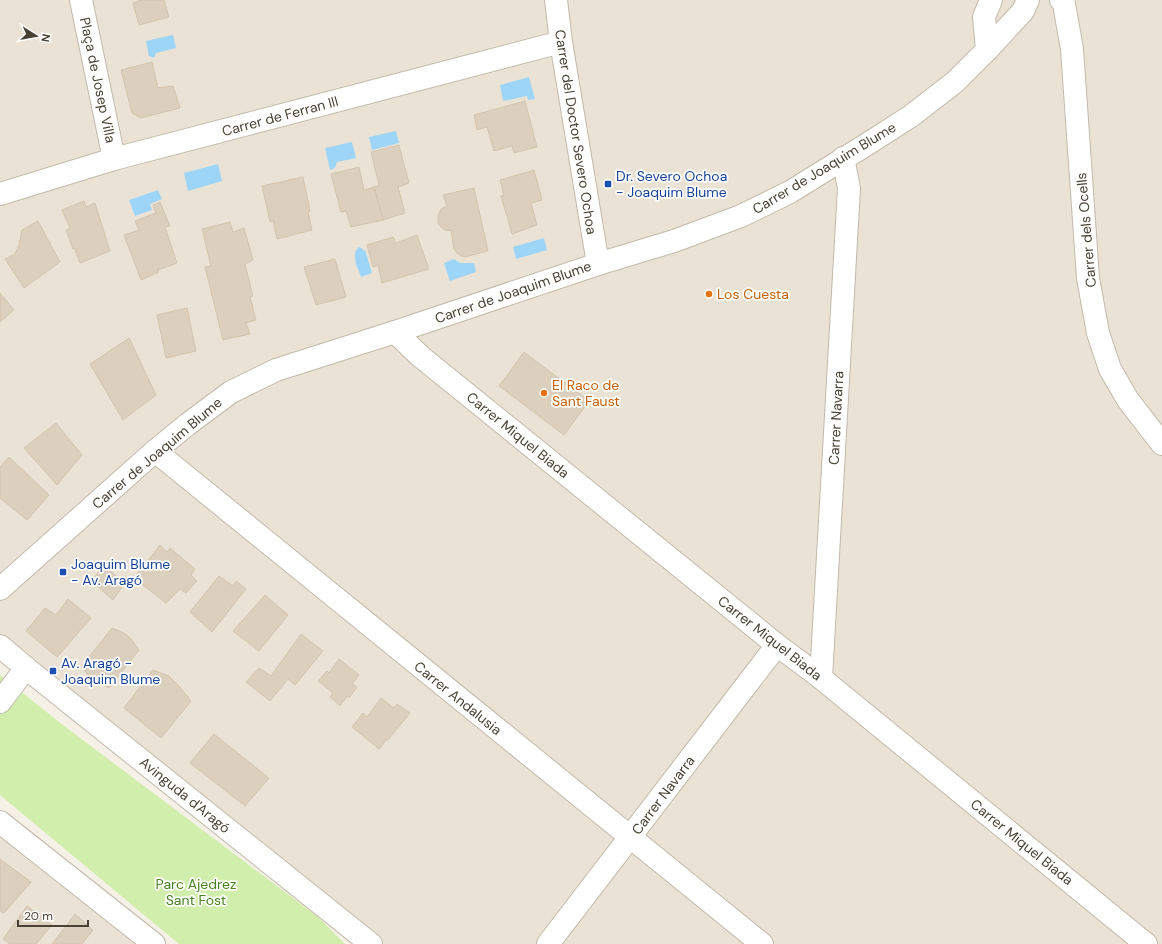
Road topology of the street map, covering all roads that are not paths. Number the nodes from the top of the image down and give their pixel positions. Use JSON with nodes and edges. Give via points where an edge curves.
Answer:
{"nodes":[{"id":1,"x":81,"y":0,"type":"edge"},
{"id":2,"x":556,"y":0,"type":"edge"},
{"id":3,"x":991,"y":0,"type":"edge"},
{"id":4,"x":1028,"y":0,"type":"edge"},
{"id":5,"x":1061,"y":0,"type":"edge"},
{"id":6,"x":562,"y":42,"type":"junction"},
{"id":7,"x":987,"y":50,"type":"junction"},
{"id":8,"x":843,"y":158,"type":"junction"},
{"id":9,"x":114,"y":159,"type":"junction"},
{"id":10,"x":0,"y":193,"type":"edge"},
{"id":11,"x":598,"y":264,"type":"junction"},
{"id":12,"x":395,"y":332,"type":"junction"},
{"id":13,"x":1162,"y":444,"type":"edge"},
{"id":14,"x":155,"y":451,"type":"junction"},
{"id":15,"x":0,"y":589,"type":"edge"},
{"id":16,"x":778,"y":645,"type":"junction"},
{"id":17,"x":0,"y":646,"type":"edge"},
{"id":18,"x":26,"y":668,"type":"junction"},
{"id":19,"x":821,"y":678,"type":"junction"},
{"id":20,"x":0,"y":702,"type":"edge"},
{"id":21,"x":0,"y":822,"type":"edge"},
{"id":22,"x":630,"y":838,"type":"junction"},
{"id":23,"x":154,"y":944,"type":"edge"},
{"id":24,"x":371,"y":944,"type":"edge"},
{"id":25,"x":548,"y":944,"type":"edge"},
{"id":26,"x":762,"y":944,"type":"edge"},
{"id":27,"x":1146,"y":944,"type":"edge"}],
"edges":[{"from":1,"to":9,"type":"street","name":"Plaça de Josep Villa"},
{"from":2,"to":6,"type":"street","name":"Carrer del Doctor Severo Ochoa"},
{"from":3,"to":7,"type":"street","via":[[984,17]]},
{"from":4,"to":7,"type":"street","name":"Carrer de Joaquim Blume","via":[[1023,11]]},
{"from":5,"to":13,"type":"street","name":"Carrer dels Ocells","via":[[1064,4],[1072,49],[1088,278],[1098,333],[1110,369],[1128,400]]},
{"from":6,"to":9,"type":"street","name":"Carrer de Ferran III"},
{"from":6,"to":11,"type":"street","name":"Carrer del Doctor Severo Ochoa"},
{"from":7,"to":8,"type":"street","name":"Carrer de Joaquim Blume","via":[[955,82],[911,116]]},
{"from":8,"to":11,"type":"street","name":"Carrer de Joaquim Blume","via":[[790,192],[741,216],[674,241]]},
{"from":8,"to":19,"type":"street","name":"Carrer Navarra","via":[[849,188]]},
{"from":9,"to":10,"type":"street","name":"Carrer de Ferran III"},
{"from":11,"to":12,"type":"street","name":"Carrer de Joaquim Blume"},
{"from":12,"to":14,"type":"street","name":"Carrer de Joaquim Blume","via":[[276,370],[231,392]]},
{"from":12,"to":16,"type":"street","name":"Carrer Miquel Biada","via":[[420,356]]},
{"from":14,"to":15,"type":"street","name":"Carrer de Joaquim Blume"},
{"from":14,"to":22,"type":"street","name":"Carrer Andalusia"},
{"from":16,"to":19,"type":"street","name":"Carrer Miquel Biada"},
{"from":16,"to":22,"type":"street","name":"Carrer Navarra"},
{"from":17,"to":18,"type":"street","name":"Avinguda d'Aragó"},
{"from":18,"to":20,"type":"street"},
{"from":18,"to":24,"type":"street","name":"Avinguda d'Aragó"},
{"from":19,"to":27,"type":"street","name":"Carrer Miquel Biada"},
{"from":21,"to":23,"type":"street"},
{"from":22,"to":25,"type":"street","name":"Carrer Navarra"},
{"from":22,"to":26,"type":"street","name":"Carrer Andalusia"}]}
